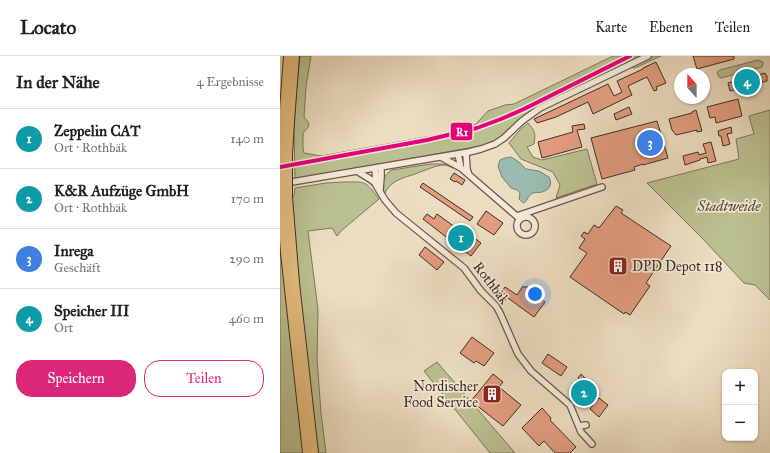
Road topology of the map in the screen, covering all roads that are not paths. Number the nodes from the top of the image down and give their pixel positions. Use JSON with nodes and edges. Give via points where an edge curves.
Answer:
{"nodes":[{"id":1,"x":288,"y":56,"type":"edge"},
{"id":2,"x":295,"y":56,"type":"edge"},
{"id":3,"x":648,"y":56,"type":"edge"},
{"id":4,"x":466,"y":152,"type":"junction"},
{"id":5,"x":458,"y":154,"type":"junction"},
{"id":6,"x":285,"y":156,"type":"junction"},
{"id":7,"x":441,"y":157,"type":"junction"},
{"id":8,"x":378,"y":167,"type":"junction"},
{"id":9,"x":461,"y":168,"type":"junction"},
{"id":10,"x":357,"y":171,"type":"junction"},
{"id":11,"x":469,"y":175,"type":"junction"},
{"id":12,"x":280,"y":184,"type":"edge"},
{"id":13,"x":378,"y":187,"type":"junction"},
{"id":14,"x":602,"y":187,"type":"dead end"},
{"id":15,"x":285,"y":197,"type":"junction"},
{"id":16,"x":586,"y":425,"type":"dead end"},
{"id":17,"x":578,"y":426,"type":"junction"},
{"id":18,"x":592,"y":444,"type":"dead end"},
{"id":19,"x":307,"y":453,"type":"edge"},
{"id":20,"x":314,"y":453,"type":"edge"}],
"edges":[{"from":1,"to":6,"type":"highway","via":[[283,123]]},
{"from":2,"to":6,"type":"highway"},
{"from":3,"to":4,"type":"street","via":[[531,113],[495,144]]},
{"from":4,"to":5,"type":"street"},
{"from":4,"to":11,"type":"street"},
{"from":5,"to":7,"type":"street"},
{"from":5,"to":9,"type":"street"},
{"from":6,"to":15,"type":"highway","bridge":true},
{"from":7,"to":8,"type":"street"},
{"from":7,"to":9,"type":"street"},
{"from":8,"to":10,"type":"street"},
{"from":8,"to":13,"type":"street","via":[[381,177]]},
{"from":9,"to":11,"type":"street"},
{"from":10,"to":12,"type":"street"},
{"from":10,"to":13,"type":"street","name":"Rothbäk","via":[[371,179]]},
{"from":11,"to":14,"type":"street","via":[[519,217]]},
{"from":13,"to":17,"type":"street","name":"Rothbäk","via":[[396,213],[464,268],[496,306],[518,354],[531,371],[570,405]]},
{"from":15,"to":19,"type":"highway","via":[[287,276]]},
{"from":15,"to":20,"type":"highway"},
{"from":16,"to":17,"type":"street"},
{"from":17,"to":18,"type":"street","name":"Rothbäk"}]}
